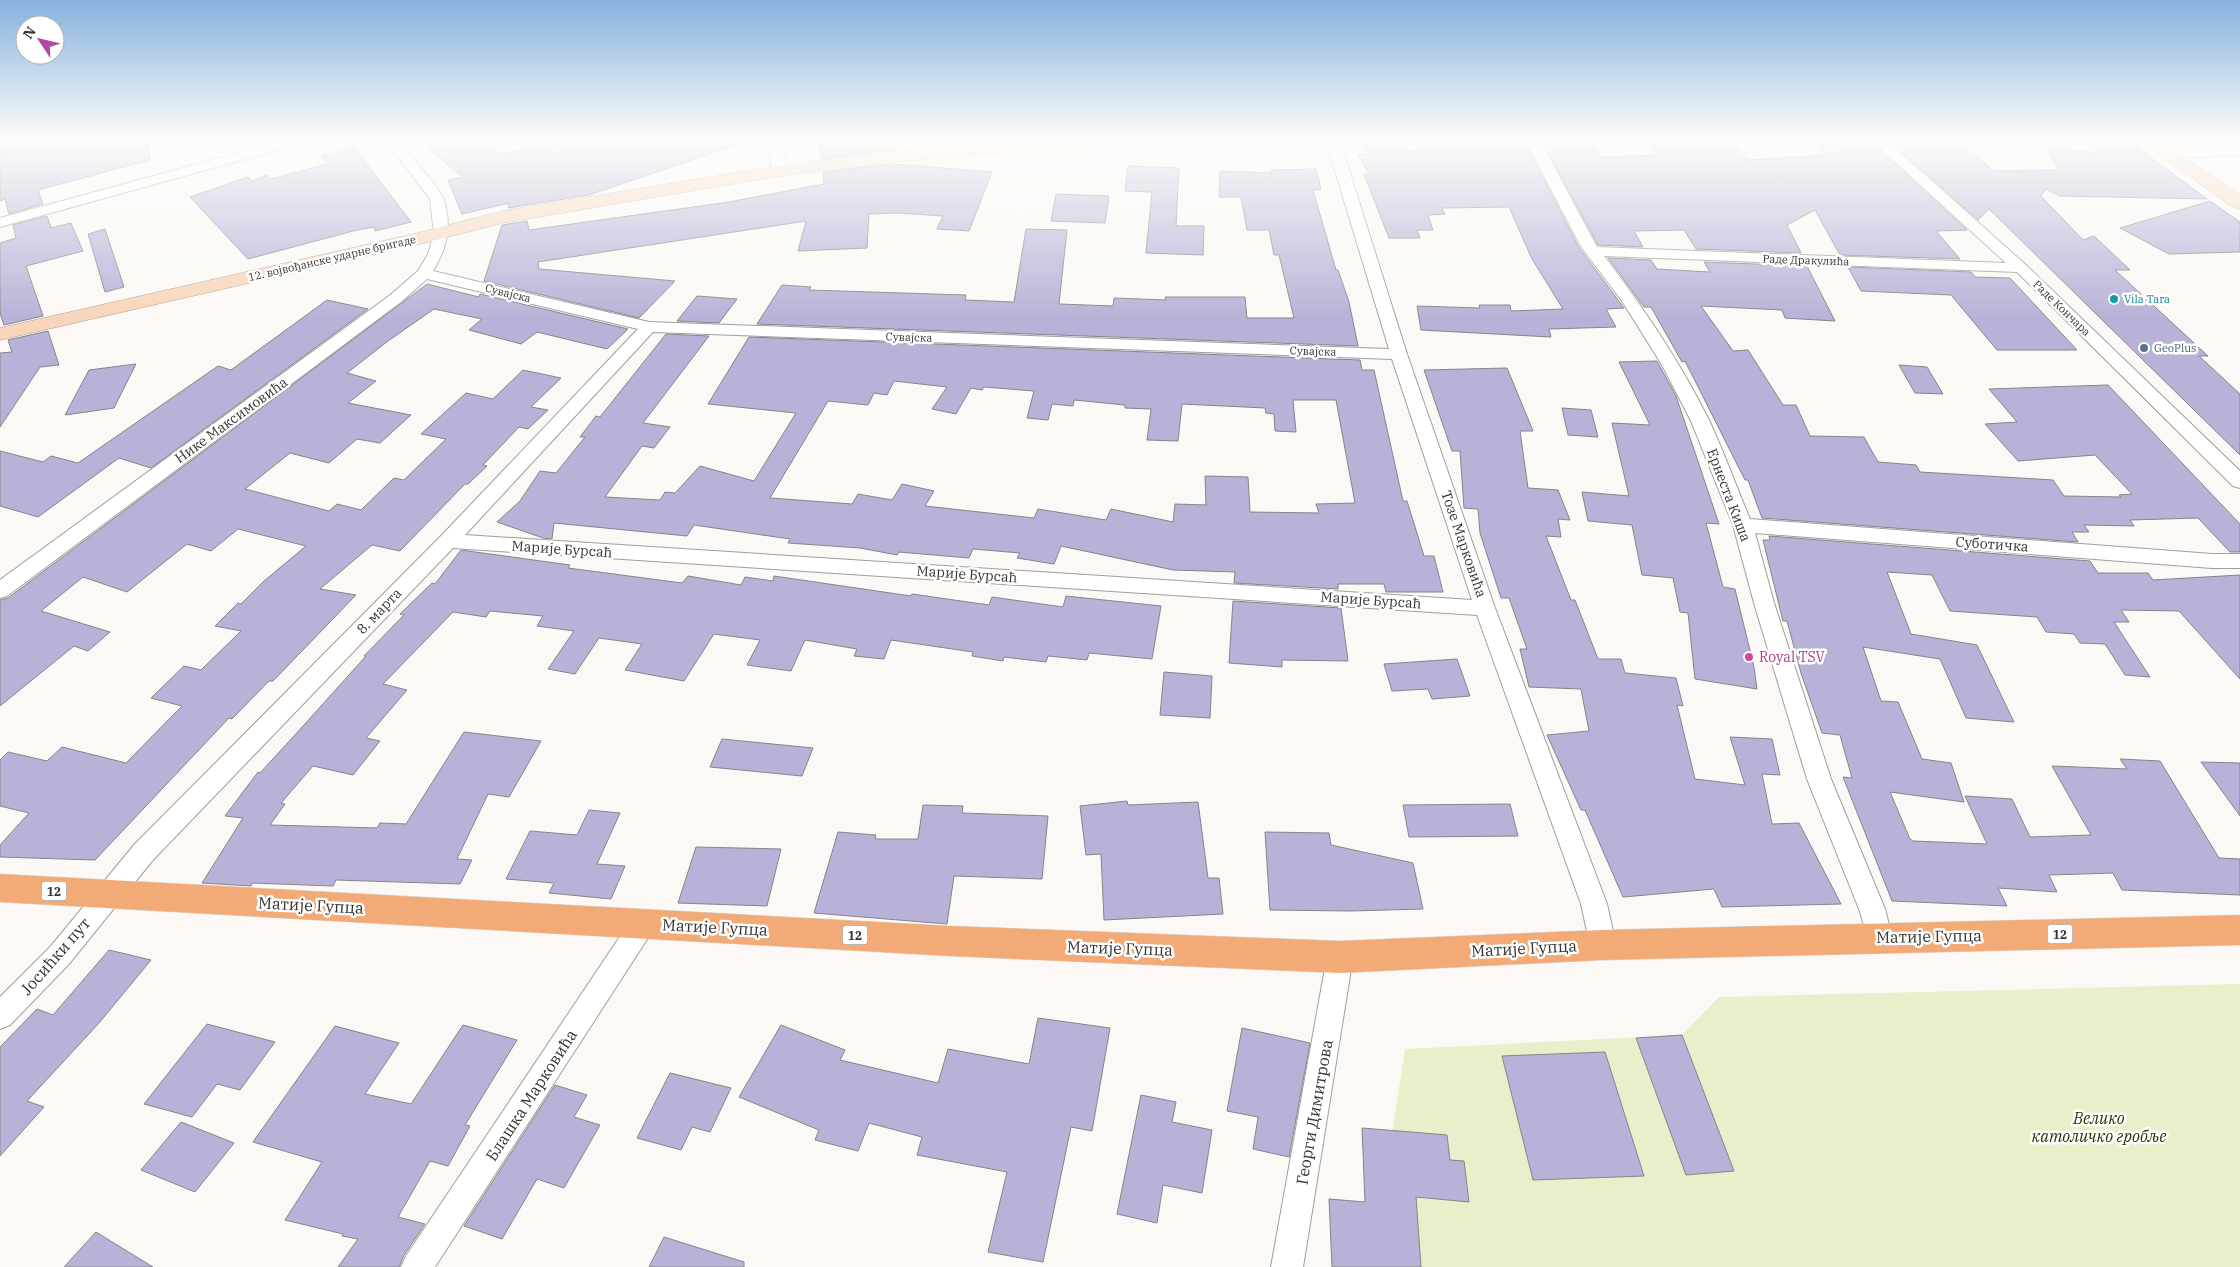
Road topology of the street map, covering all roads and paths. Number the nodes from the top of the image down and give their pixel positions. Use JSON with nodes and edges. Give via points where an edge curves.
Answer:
{"nodes":[{"id":1,"x":82,"y":200,"type":"edge"},
{"id":2,"x":437,"y":200,"type":"edge"},
{"id":3,"x":604,"y":200,"type":"edge"},
{"id":4,"x":1352,"y":200,"type":"edge"},
{"id":5,"x":1565,"y":200,"type":"edge"},
{"id":6,"x":1945,"y":200,"type":"edge"},
{"id":7,"x":0,"y":223,"type":"edge"},
{"id":8,"x":440,"y":233,"type":"junction"},
{"id":9,"x":1592,"y":251,"type":"junction"},
{"id":10,"x":2020,"y":268,"type":"junction"},
{"id":11,"x":424,"y":274,"type":"junction"},
{"id":12,"x":649,"y":327,"type":"junction"},
{"id":13,"x":0,"y":334,"type":"edge"},
{"id":14,"x":1399,"y":354,"type":"junction"},
{"id":15,"x":2240,"y":482,"type":"edge"},
{"id":16,"x":1743,"y":526,"type":"junction"},
{"id":17,"x":448,"y":541,"type":"junction"},
{"id":18,"x":2240,"y":561,"type":"edge"},
{"id":19,"x":0,"y":591,"type":"edge"},
{"id":20,"x":1485,"y":608,"type":"junction"},
{"id":21,"x":0,"y":888,"type":"edge"},
{"id":22,"x":108,"y":894,"type":"junction"},
{"id":23,"x":644,"y":922,"type":"junction"},
{"id":24,"x":2240,"y":930,"type":"edge"},
{"id":25,"x":1879,"y":937,"type":"junction"},
{"id":26,"x":1603,"y":945,"type":"junction"},
{"id":27,"x":1340,"y":957,"type":"junction"},
{"id":28,"x":0,"y":1016,"type":"edge"},
{"id":29,"x":417,"y":1267,"type":"edge"},
{"id":30,"x":1288,"y":1267,"type":"edge"}],
"edges":[{"from":1,"to":7,"type":"street"},
{"from":2,"to":8,"type":"street","name":"Нике Максимовића"},
{"from":3,"to":8,"type":"main road","name":"12. војвођанске ударне бригаде","via":[[502,217]]},
{"from":4,"to":14,"type":"street","name":"Тозе Марковића"},
{"from":5,"to":9,"type":"street","name":"Ернеста Киша"},
{"from":6,"to":10,"type":"street","name":"Раде Кончара"},
{"from":8,"to":11,"type":"street","name":"Нике Максимовића","via":[[436,254]]},
{"from":8,"to":13,"type":"main road","name":"12. војвођанске ударне бригаде"},
{"from":9,"to":10,"type":"street","name":"Раде Дракулића"},
{"from":9,"to":16,"type":"street","name":"Ернеста Киша","via":[[1629,299],[1672,365],[1700,421]]},
{"from":10,"to":15,"type":"street","name":"Раде Кончара"},
{"from":11,"to":12,"type":"street","name":"Сувајска"},
{"from":11,"to":19,"type":"street","name":"Нике Максимовића","via":[[395,299]]},
{"from":12,"to":14,"type":"street","name":"Сувајска"},
{"from":12,"to":17,"type":"street","name":"8. марта"},
{"from":14,"to":20,"type":"street","name":"Тозе Марковића"},
{"from":16,"to":18,"type":"street","name":"Суботичка"},
{"from":16,"to":25,"type":"street","name":"Ернеста Киша","via":[[1819,779],[1872,909]]},
{"from":17,"to":20,"type":"street","name":"Марије Бурсаћ"},
{"from":17,"to":22,"type":"street","name":"8. марта","via":[[143,854]]},
{"from":20,"to":26,"type":"street","name":"Тозе Марковића","via":[[1594,904]]},
{"from":21,"to":22,"type":"main road","name":"Матије Гупца","number":"12"},
{"from":22,"to":23,"type":"main road","name":"Матије Гупца","number":"12"},
{"from":22,"to":28,"type":"street","name":"Јосићки пут","via":[[60,955]]},
{"from":23,"to":27,"type":"main road","name":"Матије Гупца","number":"12","via":[[950,941]]},
{"from":23,"to":29,"type":"street","name":"Блашка Марковића"},
{"from":24,"to":25,"type":"main road","name":"Матије Гупца","number":"12"},
{"from":25,"to":26,"type":"main road","name":"Матије Гупца","number":"12"},
{"from":26,"to":27,"type":"main road","name":"Матије Гупца","number":"12"},
{"from":27,"to":30,"type":"street","name":"Георги Димитрова"}]}
